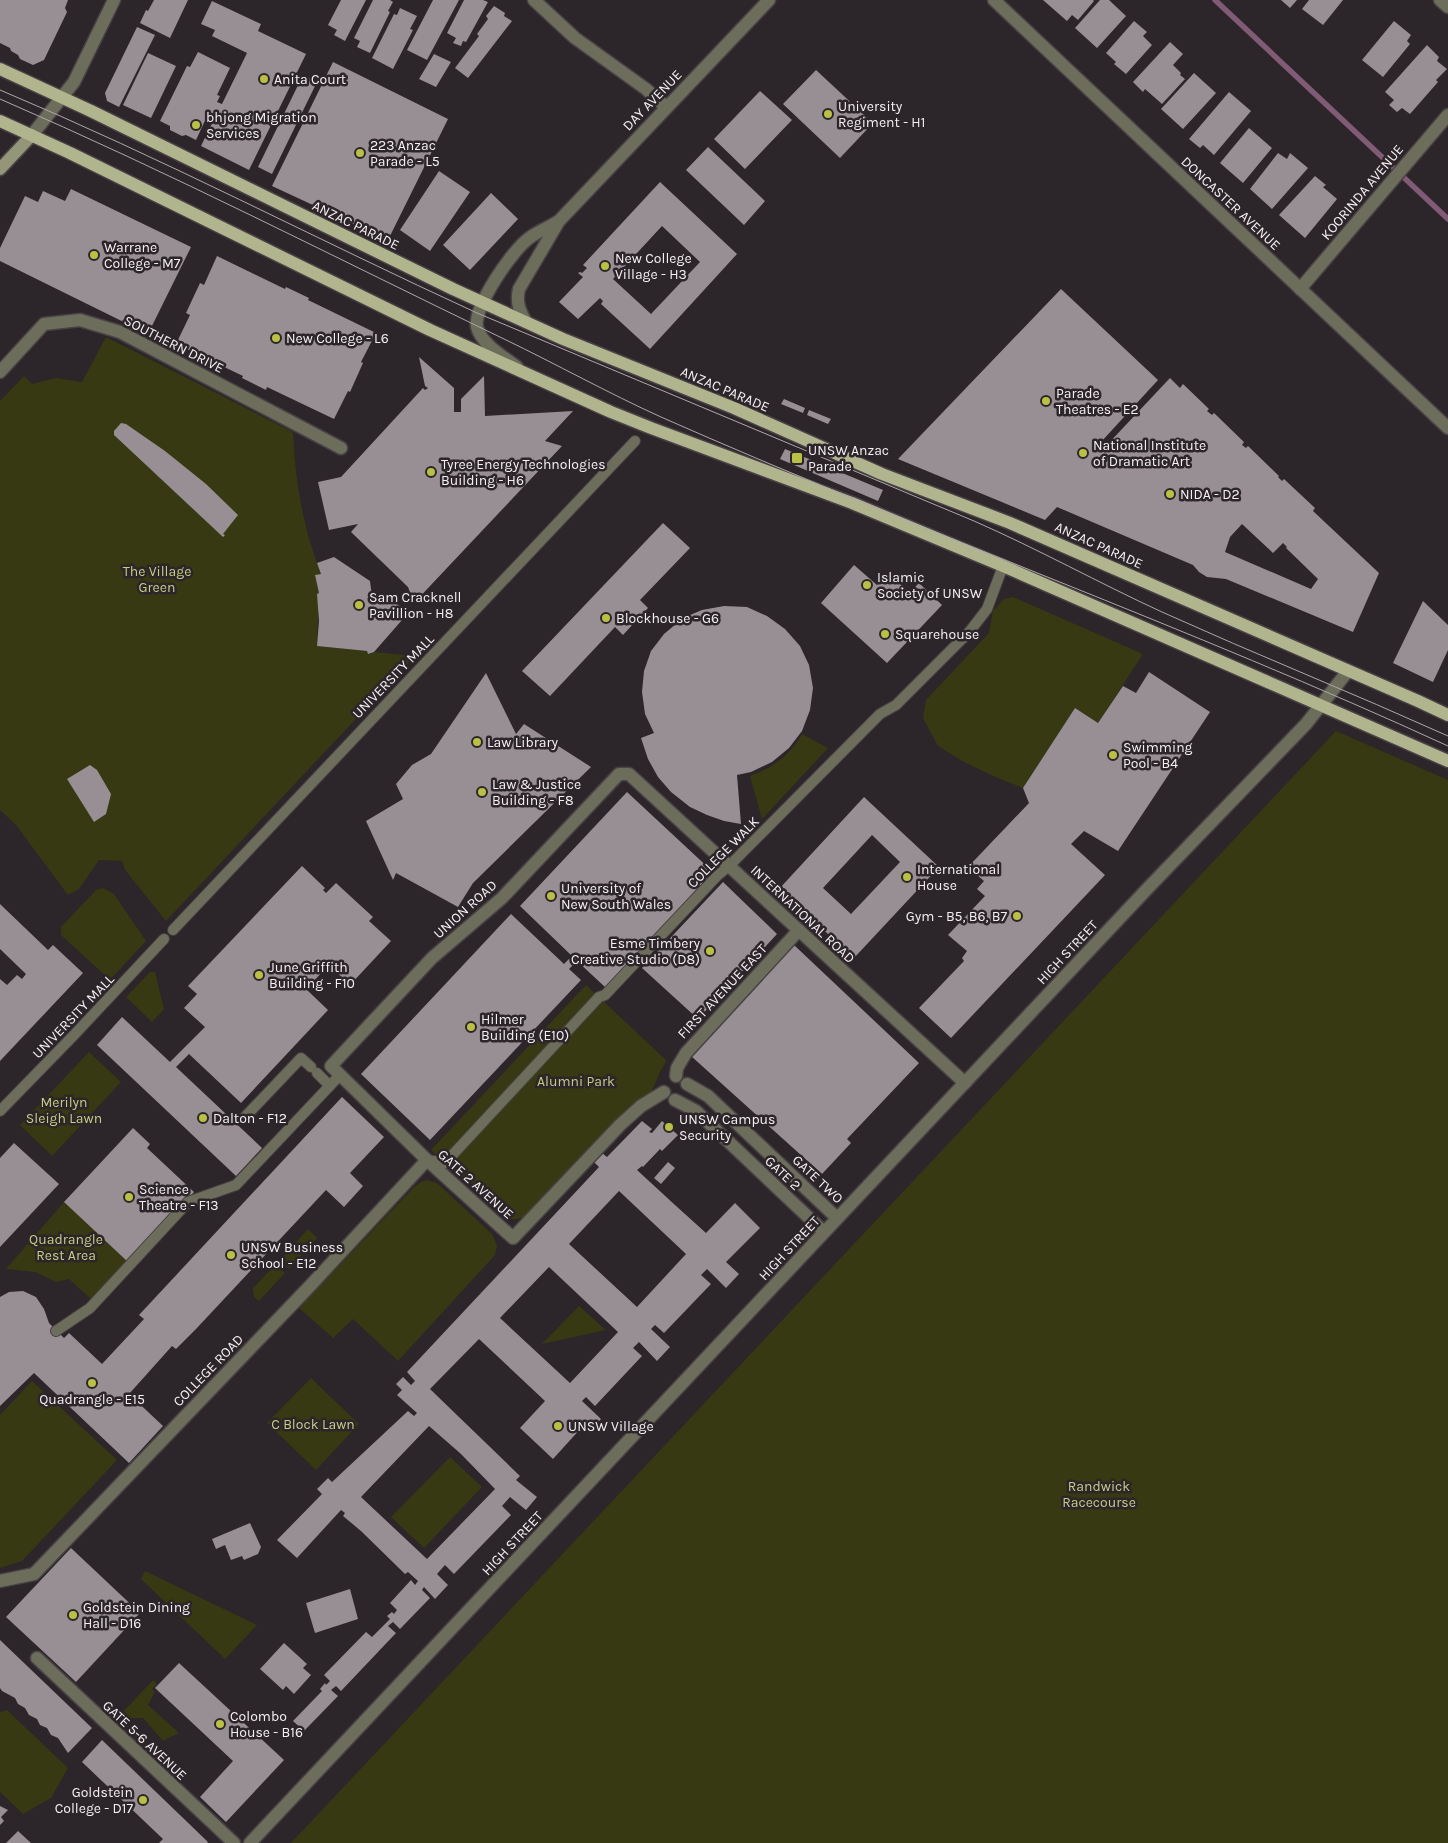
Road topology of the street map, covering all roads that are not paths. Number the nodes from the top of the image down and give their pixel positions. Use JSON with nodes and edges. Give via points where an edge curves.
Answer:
{"nodes":[{"id":1,"x":114,"y":0,"type":"edge"},
{"id":2,"x":534,"y":0,"type":"edge"},
{"id":3,"x":769,"y":0,"type":"edge"},
{"id":4,"x":994,"y":0,"type":"edge"},
{"id":5,"x":1440,"y":0,"type":"edge"},
{"id":6,"x":1448,"y":8,"type":"edge"},
{"id":7,"x":0,"y":69,"type":"edge"},
{"id":8,"x":63,"y":98,"type":"junction"},
{"id":9,"x":666,"y":107,"type":"junction"},
{"id":10,"x":1448,"y":115,"type":"edge"},
{"id":11,"x":0,"y":121,"type":"edge"},
{"id":12,"x":32,"y":135,"type":"junction"},
{"id":13,"x":0,"y":169,"type":"edge"},
{"id":14,"x":559,"y":221,"type":"junction"},
{"id":15,"x":1300,"y":289,"type":"junction"},
{"id":16,"x":482,"y":303,"type":"junction"},
{"id":17,"x":526,"y":322,"type":"junction"},
{"id":18,"x":0,"y":372,"type":"edge"},
{"id":19,"x":524,"y":373,"type":"junction"},
{"id":20,"x":1448,"y":428,"type":"edge"},
{"id":21,"x":635,"y":441,"type":"dead end"},
{"id":22,"x":341,"y":448,"type":"dead end"},
{"id":23,"x":1003,"y":566,"type":"junction"},
{"id":24,"x":1348,"y":671,"type":"junction"},
{"id":25,"x":1321,"y":705,"type":"junction"},
{"id":26,"x":1448,"y":716,"type":"edge"},
{"id":27,"x":1448,"y":762,"type":"edge"},
{"id":28,"x":619,"y":774,"type":"joint"},
{"id":29,"x":729,"y":866,"type":"junction"},
{"id":30,"x":173,"y":930,"type":"dead end"},
{"id":31,"x":799,"y":930,"type":"junction"},
{"id":32,"x":164,"y":939,"type":"dead end"},
{"id":33,"x":336,"y":1071,"type":"junction"},
{"id":34,"x":681,"y":1080,"type":"junction"},
{"id":35,"x":965,"y":1083,"type":"junction"},
{"id":36,"x":330,"y":1086,"type":"junction"},
{"id":37,"x":664,"y":1092,"type":"junction"},
{"id":38,"x":675,"y":1100,"type":"junction"},
{"id":39,"x":0,"y":1112,"type":"edge"},
{"id":40,"x":243,"y":1119,"type":"dead end"},
{"id":41,"x":427,"y":1160,"type":"junction"},
{"id":42,"x":837,"y":1218,"type":"junction"},
{"id":43,"x":824,"y":1232,"type":"junction"},
{"id":44,"x":56,"y":1331,"type":"dead end"},
{"id":45,"x":0,"y":1581,"type":"edge"},
{"id":46,"x":37,"y":1658,"type":"dead end"},
{"id":47,"x":234,"y":1843,"type":"edge"},
{"id":48,"x":250,"y":1843,"type":"edge"}],
"edges":[{"from":1,"to":8,"type":"street","via":[[78,75]]},
{"from":2,"to":9,"type":"street","via":[[575,38]]},
{"from":3,"to":9,"type":"street","name":"DAY AVENUE"},
{"from":4,"to":15,"type":"street","name":"DONCASTER AVENUE"},
{"from":5,"to":6,"type":"street"},
{"from":7,"to":8,"type":"main road","name":"ANZAC PARADE"},
{"from":8,"to":12,"type":"street"},
{"from":8,"to":16,"type":"main road","name":"ANZAC PARADE"},
{"from":9,"to":14,"type":"street","name":"DAY AVENUE"},
{"from":10,"to":15,"type":"street","name":"KOORINDA AVENUE"},
{"from":11,"to":12,"type":"main road"},
{"from":12,"to":13,"type":"main road"},
{"from":12,"to":19,"type":"main road"},
{"from":14,"to":16,"type":"street","name":"DAY AVENUE","via":[[527,240]]},
{"from":14,"to":17,"type":"street","name":"DAY AVENUE","via":[[519,289],[519,311]]},
{"from":15,"to":20,"type":"street","name":"DONCASTER AVENUE"},
{"from":16,"to":17,"type":"main road","name":"ANZAC PARADE"},
{"from":16,"to":19,"type":"street","name":"DAY AVENUE","via":[[477,327],[483,338]]},
{"from":17,"to":24,"type":"main road","name":"ANZAC PARADE","via":[[734,408],[882,474],[1010,523]]},
{"from":18,"to":22,"type":"street","name":"SOUTHERN DRIVE","via":[[44,324],[80,320],[120,332]]},
{"from":19,"to":23,"type":"main road","via":[[651,428],[852,503]]},
{"from":21,"to":30,"type":"street","name":"UNIVERSITY MALL"},
{"from":23,"to":25,"type":"main road"},
{"from":23,"to":29,"type":"street","name":"COLLEGE WALK","via":[[988,609],[970,631],[896,706],[880,714]]},
{"from":24,"to":25,"type":"street","name":"HIGH STREET"},
{"from":24,"to":26,"type":"main road","name":"ANZAC PARADE"},
{"from":25,"to":27,"type":"main road"},
{"from":25,"to":35,"type":"street","name":"HIGH STREET"},
{"from":28,"to":29,"type":"street","name":"INTERNATIONAL ROAD","via":[[629,774]]},
{"from":28,"to":33,"type":"street","name":"UNION ROAD","via":[[502,898],[432,958]]},
{"from":29,"to":31,"type":"street","name":"INTERNATIONAL ROAD"},
{"from":29,"to":41,"type":"street","name":"COLLEGE WALK","via":[[599,997],[445,1163]]},
{"from":31,"to":34,"type":"street","name":"FIRST AVENUE EAST","via":[[686,1053],[677,1068]]},
{"from":31,"to":35,"type":"street","name":"INTERNATIONAL ROAD"},
{"from":32,"to":39,"type":"street","name":"UNIVERSITY MALL"},
{"from":33,"to":36,"type":"street"},
{"from":33,"to":41,"type":"street","name":"GATE 2 AVENUE"},
{"from":34,"to":37,"type":"street","via":[[666,1081]]},
{"from":34,"to":38,"type":"street","via":[[687,1092]]},
{"from":34,"to":42,"type":"street","name":"GATE TWO","via":[[708,1096]]},
{"from":35,"to":42,"type":"street","name":"HIGH STREET"},
{"from":36,"to":40,"type":"street","via":[[300,1058]]},
{"from":36,"to":44,"type":"street","via":[[236,1186],[188,1202],[90,1308]]},
{"from":37,"to":38,"type":"street"},
{"from":37,"to":41,"type":"street","name":"GATE 2 AVENUE","via":[[641,1106],[620,1125],[513,1238]]},
{"from":38,"to":43,"type":"street","name":"GATE 2","via":[[696,1111]]},
{"from":41,"to":45,"type":"street","name":"COLLEGE ROAD","via":[[34,1574]]},
{"from":42,"to":43,"type":"street","name":"HIGH STREET"},
{"from":43,"to":48,"type":"street","name":"HIGH STREET"},
{"from":46,"to":47,"type":"street","name":"GATE 5-6 AVENUE"}]}
